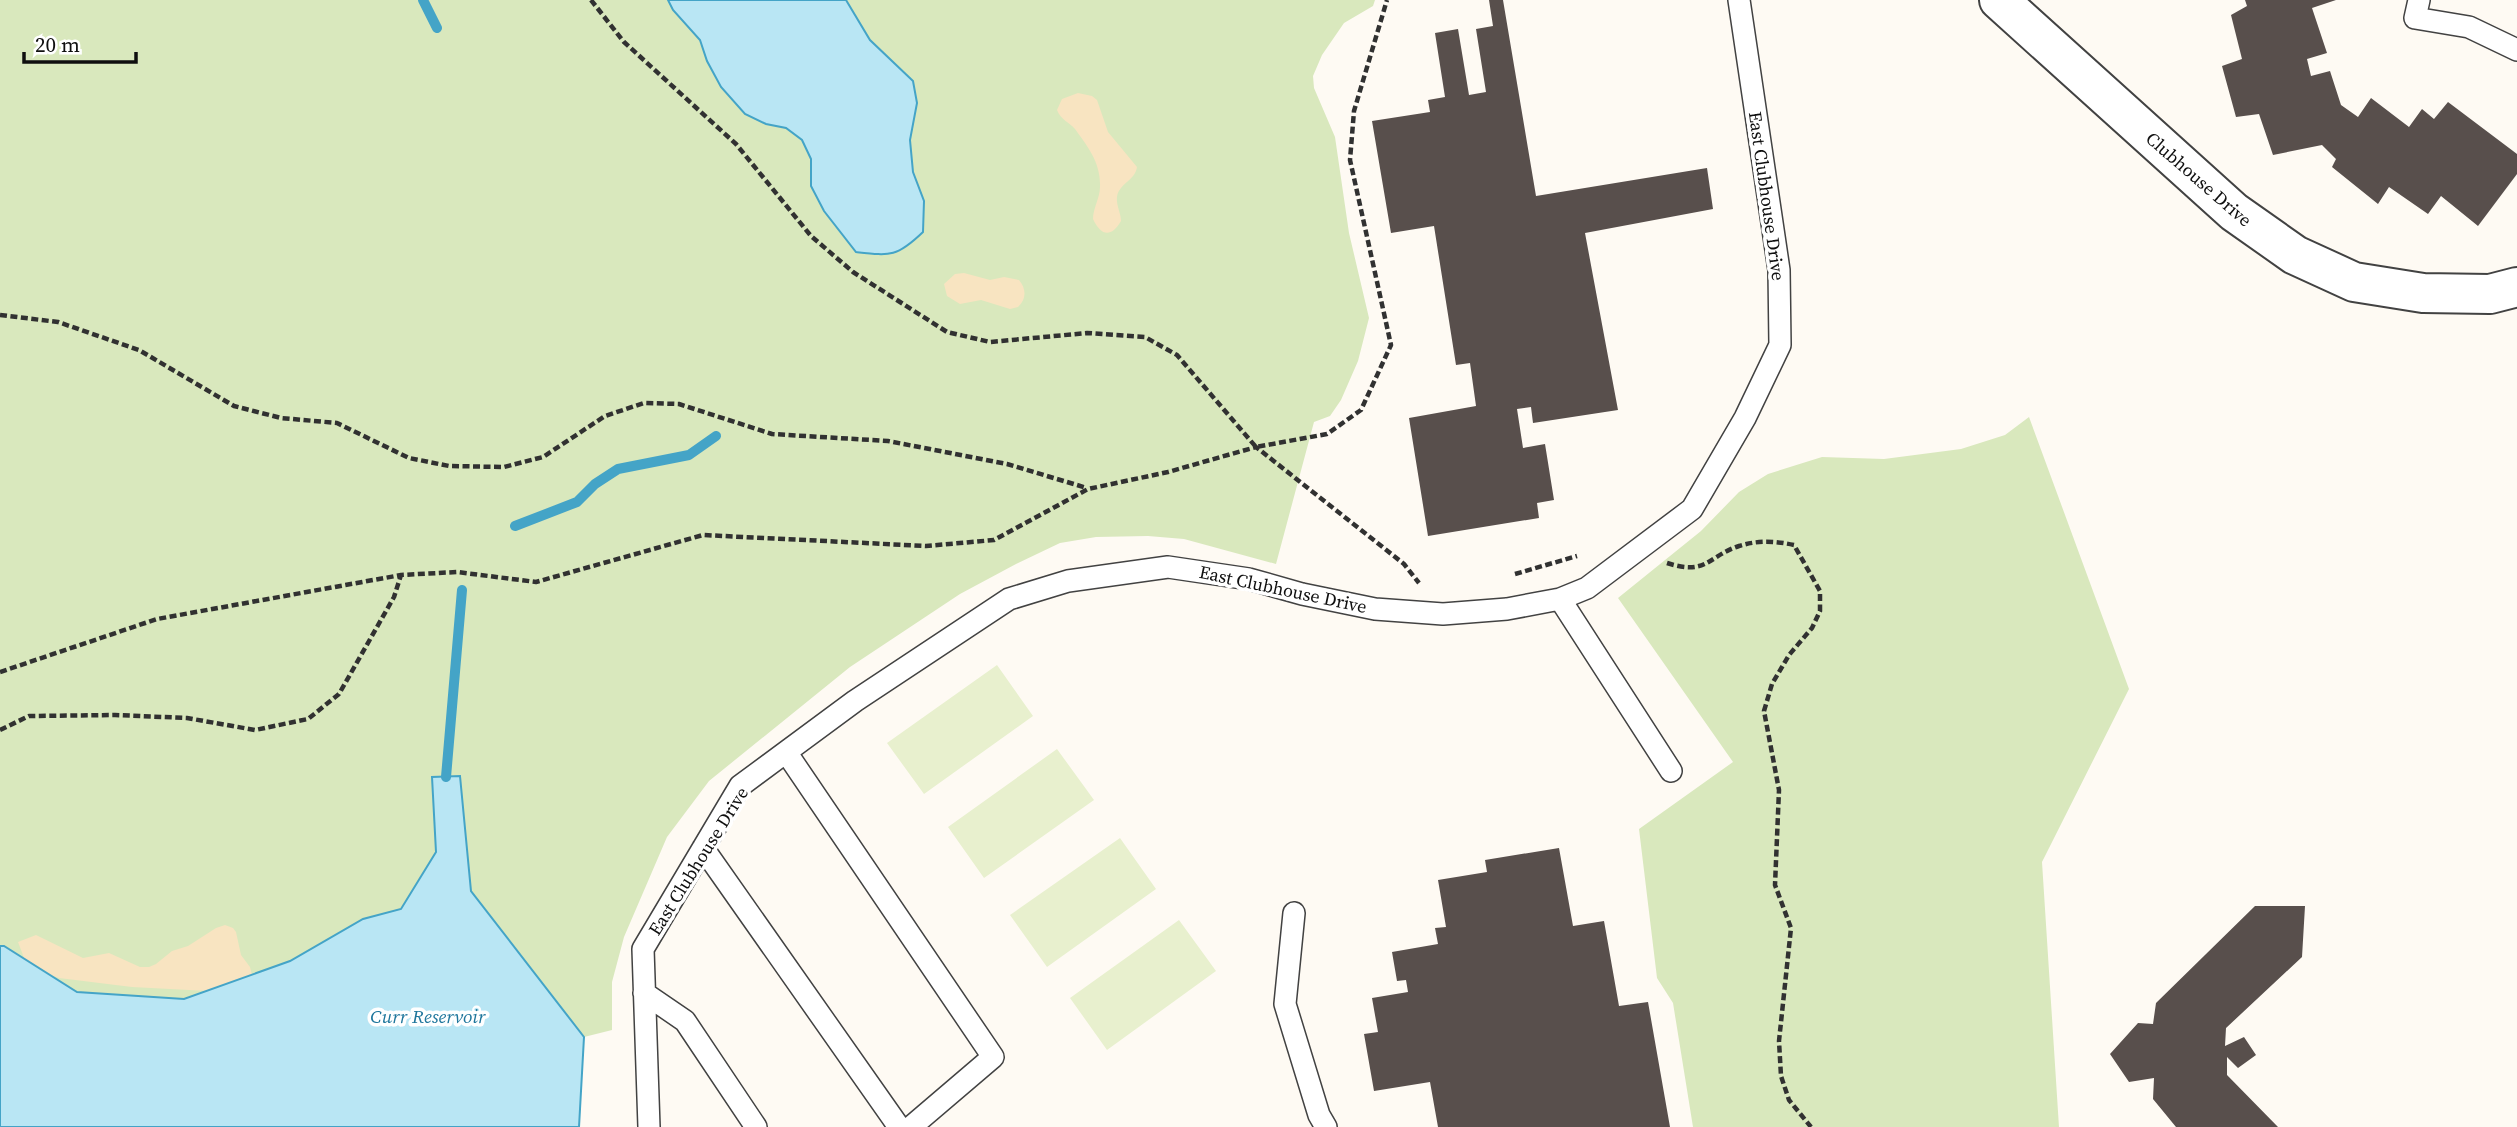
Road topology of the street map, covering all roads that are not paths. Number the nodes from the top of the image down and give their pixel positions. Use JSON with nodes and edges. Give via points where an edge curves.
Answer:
{"nodes":[{"id":1,"x":1739,"y":0,"type":"edge"},
{"id":2,"x":1999,"y":0,"type":"edge"},
{"id":3,"x":2419,"y":0,"type":"edge"},
{"id":4,"x":2517,"y":50,"type":"edge"},
{"id":5,"x":2517,"y":287,"type":"edge"},
{"id":6,"x":1560,"y":599,"type":"junction"},
{"id":7,"x":786,"y":752,"type":"junction"},
{"id":8,"x":1671,"y":771,"type":"dead end"},
{"id":9,"x":703,"y":848,"type":"junction"},
{"id":10,"x":1294,"y":913,"type":"dead end"},
{"id":11,"x":644,"y":993,"type":"junction"},
{"id":12,"x":649,"y":1127,"type":"edge"},
{"id":13,"x":756,"y":1127,"type":"edge"},
{"id":14,"x":899,"y":1127,"type":"edge"},
{"id":15,"x":911,"y":1127,"type":"edge"},
{"id":16,"x":1326,"y":1127,"type":"edge"}],
"edges":[{"from":1,"to":6,"type":"lane","name":"East Clubhouse Drive","via":[[1779,270],[1780,345],[1745,418],[1692,509],[1587,588]]},
{"from":2,"to":5,"type":"street","name":"Clubhouse Drive","via":[[2234,212],[2295,255],[2354,282],[2423,293],[2490,294]]},
{"from":3,"to":4,"type":"lane","via":[[2415,18],[2469,27]]},
{"from":6,"to":7,"type":"lane","name":"East Clubhouse Drive","via":[[1443,614],[1375,609],[1249,579],[1168,567],[1069,581],[1009,599]]},
{"from":6,"to":8,"type":"lane"},
{"from":7,"to":9,"type":"lane","name":"East Clubhouse Drive","via":[[740,786]]},
{"from":7,"to":15,"type":"lane","via":[[993,1057]]},
{"from":9,"to":11,"type":"lane","name":"East Clubhouse Drive","via":[[643,949]]},
{"from":9,"to":14,"type":"lane"},
{"from":10,"to":16,"type":"lane","via":[[1285,1004]]},
{"from":11,"to":12,"type":"lane","name":"East Clubhouse Drive"},
{"from":11,"to":13,"type":"lane","via":[[685,1021]]}]}
